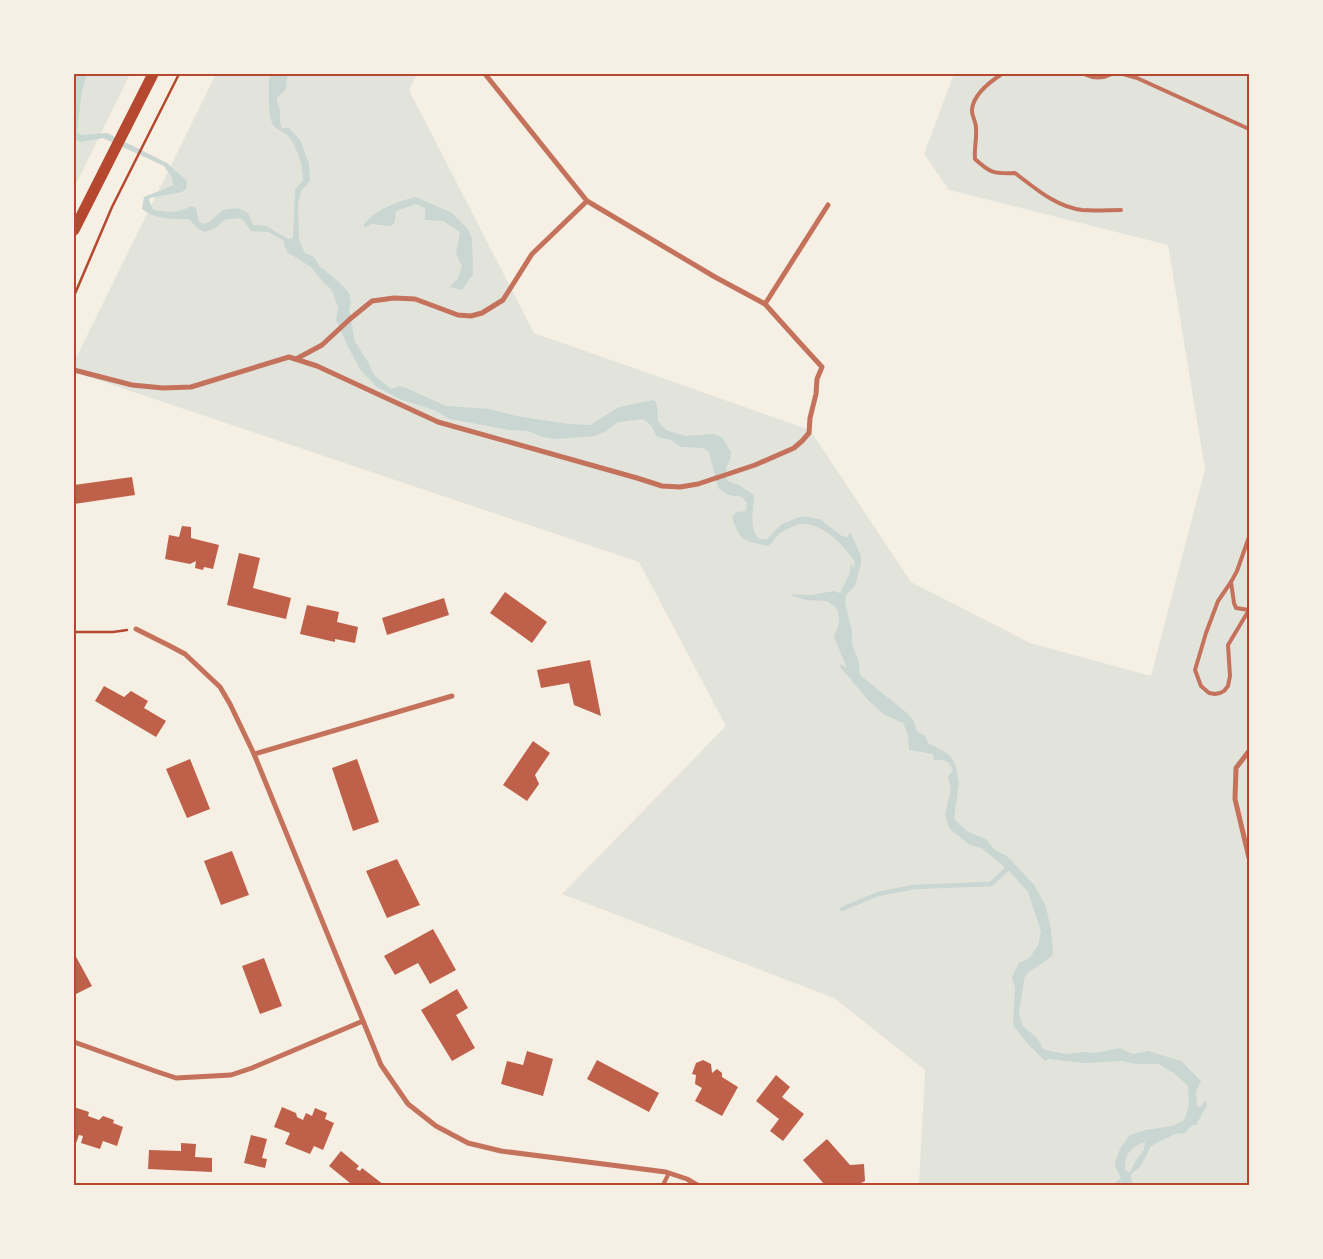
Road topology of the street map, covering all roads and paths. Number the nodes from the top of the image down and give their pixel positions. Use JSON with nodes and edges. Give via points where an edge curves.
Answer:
{"nodes":[{"id":1,"x":152,"y":74,"type":"edge"},
{"id":2,"x":179,"y":74,"type":"edge"},
{"id":3,"x":485,"y":74,"type":"edge"},
{"id":4,"x":1002,"y":74,"type":"edge"},
{"id":5,"x":1084,"y":74,"type":"edge"},
{"id":6,"x":1112,"y":74,"type":"edge"},
{"id":7,"x":1124,"y":74,"type":"edge"},
{"id":8,"x":1249,"y":129,"type":"edge"},
{"id":9,"x":587,"y":201,"type":"junction"},
{"id":10,"x":828,"y":205,"type":"dead end"},
{"id":11,"x":1121,"y":210,"type":"dead end"},
{"id":12,"x":74,"y":230,"type":"edge"},
{"id":13,"x":74,"y":296,"type":"edge"},
{"id":14,"x":765,"y":304,"type":"junction"},
{"id":15,"x":295,"y":359,"type":"junction"},
{"id":16,"x":74,"y":370,"type":"edge"},
{"id":17,"x":1249,"y":537,"type":"edge"},
{"id":18,"x":1231,"y":582,"type":"junction"},
{"id":19,"x":1249,"y":610,"type":"edge"},
{"id":20,"x":136,"y":629,"type":"joint"},
{"id":21,"x":74,"y":632,"type":"edge"},
{"id":22,"x":452,"y":696,"type":"dead end"},
{"id":23,"x":1249,"y":751,"type":"edge"},
{"id":24,"x":254,"y":754,"type":"junction"},
{"id":25,"x":1249,"y":858,"type":"edge"},
{"id":26,"x":363,"y":1021,"type":"junction"},
{"id":27,"x":74,"y":1042,"type":"edge"},
{"id":28,"x":669,"y":1173,"type":"junction"},
{"id":29,"x":663,"y":1185,"type":"edge"},
{"id":30,"x":697,"y":1185,"type":"edge"}],
"edges":[{"from":1,"to":12,"type":"main road"},
{"from":2,"to":13,"type":"path","via":[[112,207]]},
{"from":3,"to":9,"type":"street"},
{"from":4,"to":11,"type":"lane","via":[[989,82],[972,109],[976,126],[975,159],[992,172],[1015,173],[1060,204],[1081,210]]},
{"from":5,"to":6,"type":"lane","via":[[1093,78]]},
{"from":7,"to":8,"type":"lane"},
{"from":9,"to":14,"type":"street"},
{"from":9,"to":15,"type":"street","via":[[532,254],[504,300],[482,313],[458,315],[415,299],[372,301],[322,346]]},
{"from":10,"to":14,"type":"street"},
{"from":14,"to":15,"type":"street","via":[[822,366],[809,433],[794,448],[755,465],[680,487],[662,486],[438,422]]},
{"from":15,"to":16,"type":"street","via":[[289,357],[191,387],[132,385]]},
{"from":17,"to":18,"type":"lane"},
{"from":18,"to":19,"type":"lane","via":[[1236,608]]},
{"from":18,"to":19,"type":"lane","via":[[1218,601],[1195,670],[1201,686],[1209,693],[1220,693],[1228,686],[1228,645]]},
{"from":20,"to":21,"type":"path"},
{"from":20,"to":24,"type":"street","via":[[184,654],[220,687]]},
{"from":22,"to":24,"type":"street"},
{"from":23,"to":25,"type":"street","via":[[1236,768],[1235,799]]},
{"from":24,"to":26,"type":"street"},
{"from":26,"to":27,"type":"street","via":[[231,1075],[176,1078]]},
{"from":26,"to":28,"type":"street","via":[[381,1065],[408,1104],[436,1126],[468,1143],[501,1151]]},
{"from":28,"to":29,"type":"lane"},
{"from":28,"to":30,"type":"street"}]}
